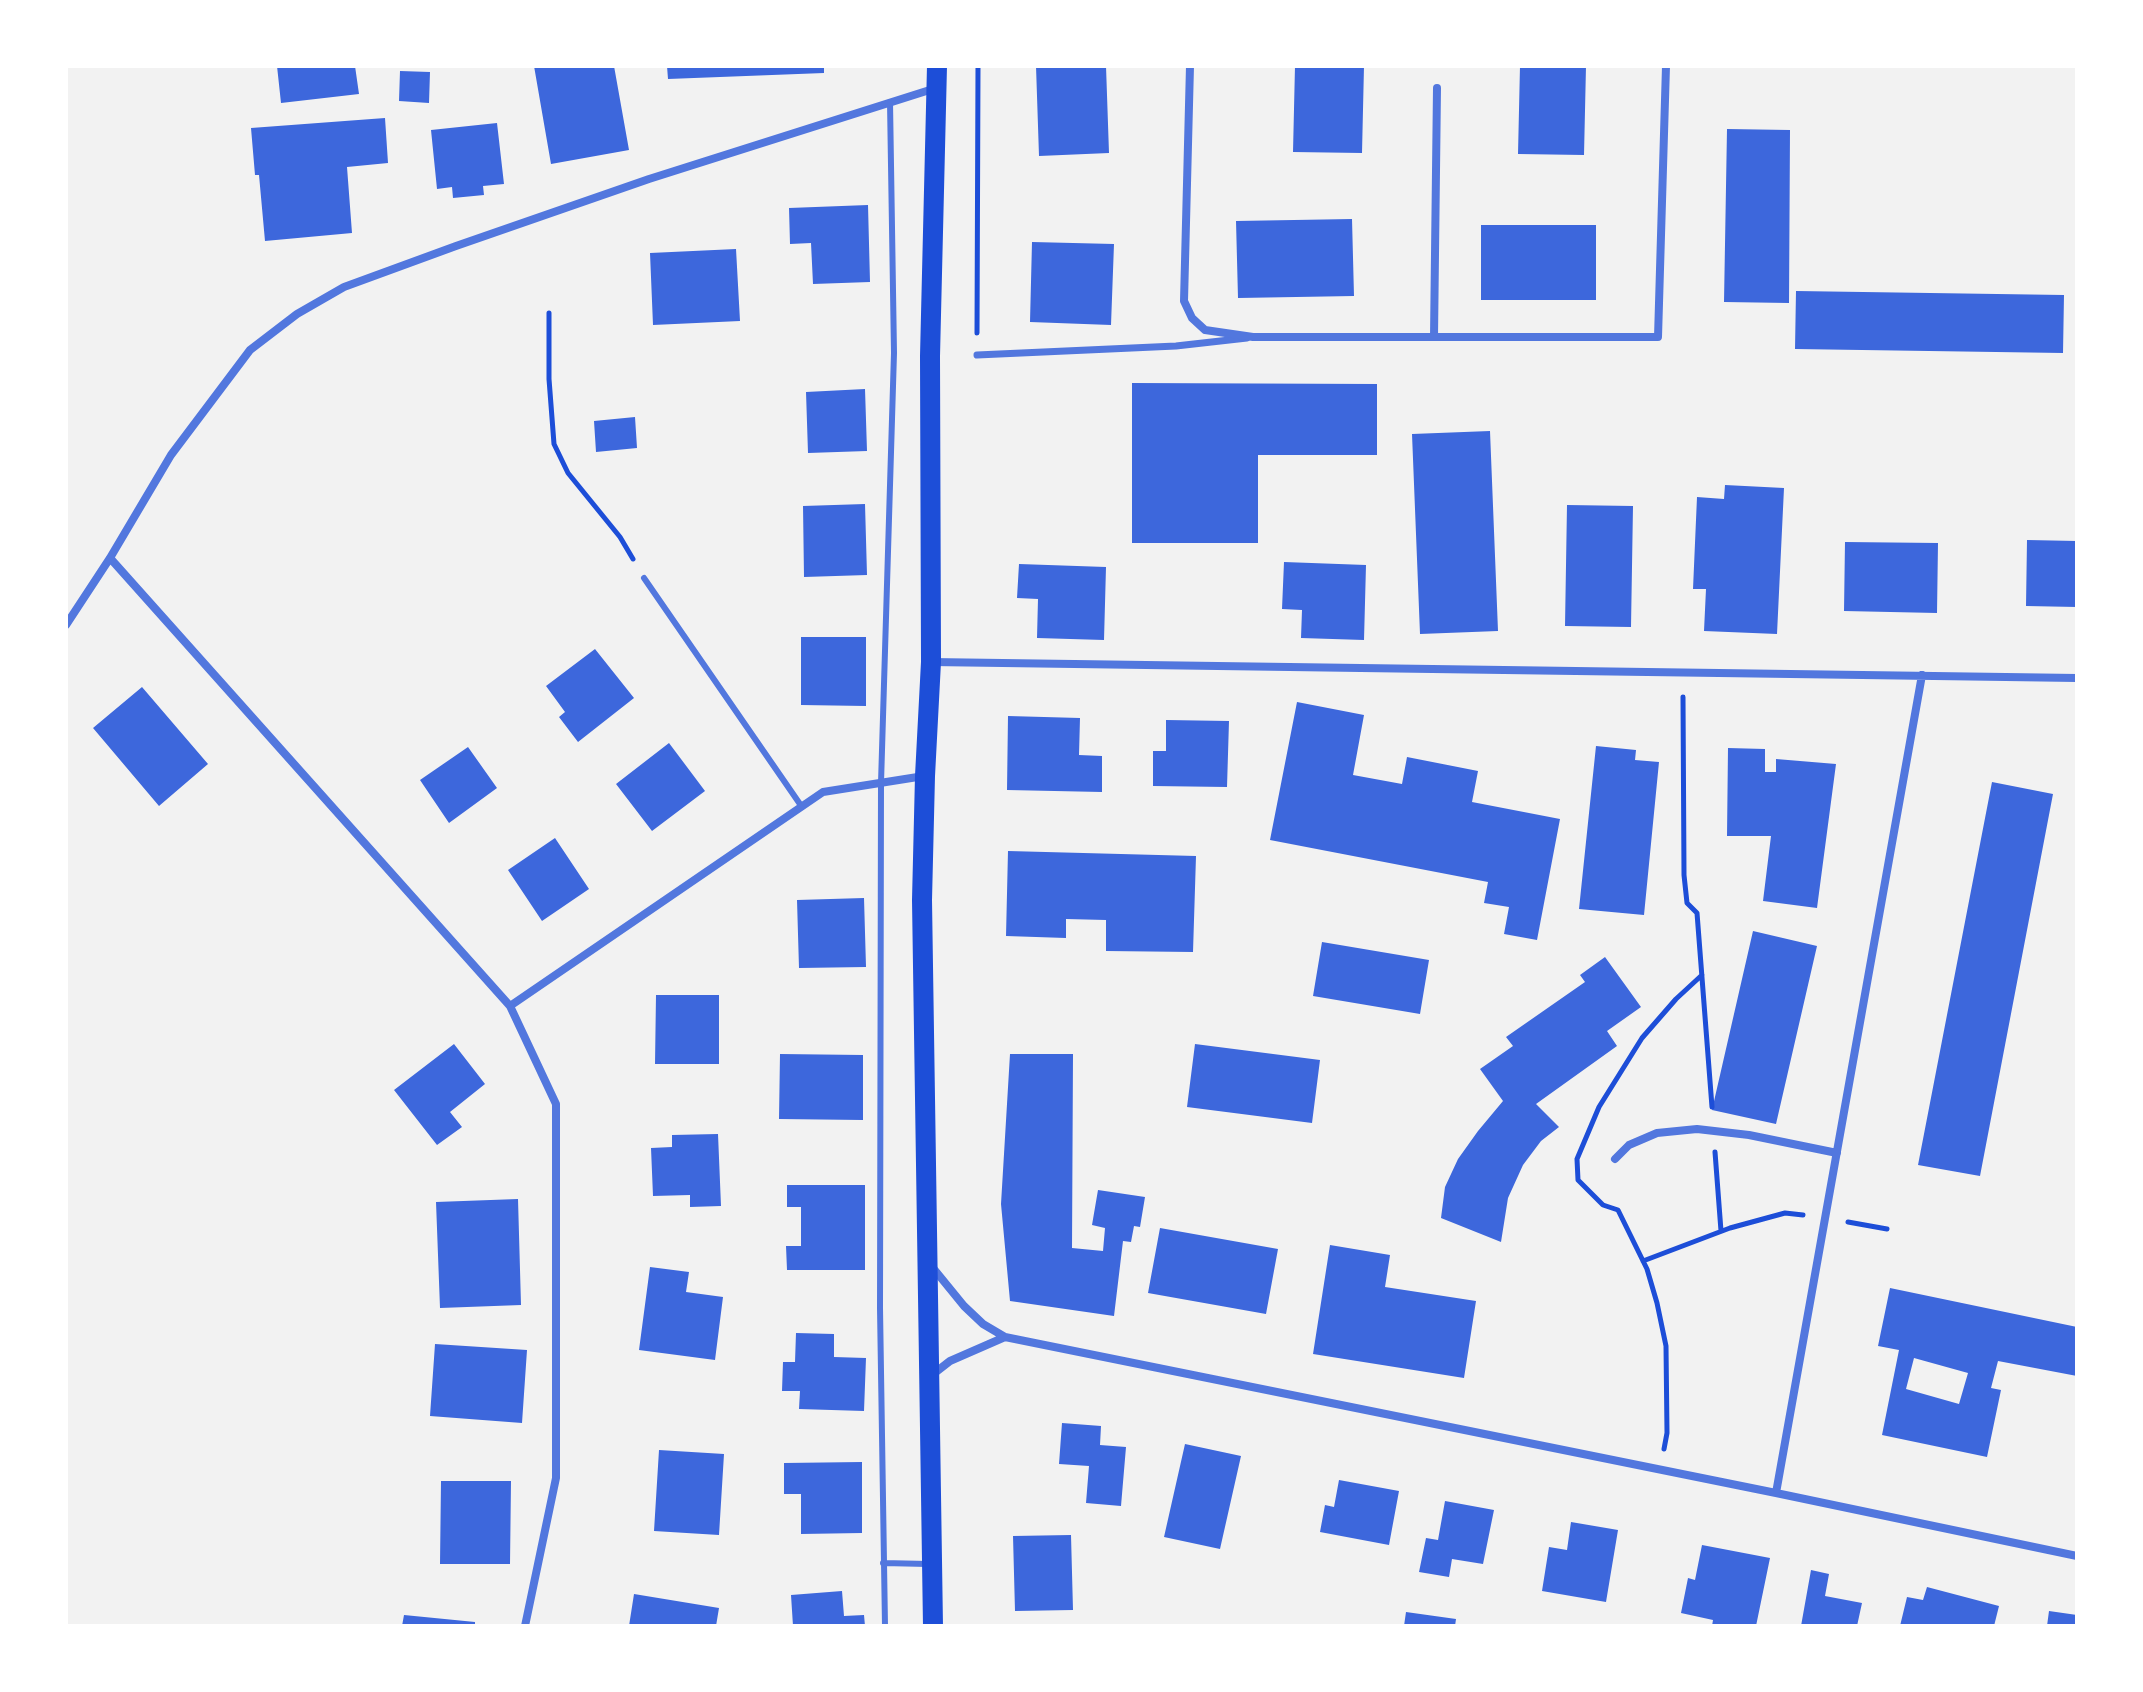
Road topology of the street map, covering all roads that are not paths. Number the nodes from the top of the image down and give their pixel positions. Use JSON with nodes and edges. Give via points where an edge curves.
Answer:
{"nodes":[{"id":1,"x":937,"y":66,"type":"edge"},
{"id":2,"x":1190,"y":66,"type":"edge"},
{"id":3,"x":1666,"y":66,"type":"edge"},
{"id":4,"x":937,"y":88,"type":"junction"},
{"id":5,"x":1437,"y":88,"type":"dead end"},
{"id":6,"x":890,"y":102,"type":"junction"},
{"id":7,"x":1253,"y":337,"type":"junction"},
{"id":8,"x":1434,"y":337,"type":"junction"},
{"id":9,"x":977,"y":355,"type":"road end"},
{"id":10,"x":110,"y":558,"type":"junction"},
{"id":11,"x":644,"y":578,"type":"road end"},
{"id":12,"x":66,"y":625,"type":"edge"},
{"id":13,"x":931,"y":662,"type":"junction"},
{"id":14,"x":1922,"y":675,"type":"junction"},
{"id":15,"x":2077,"y":678,"type":"edge"},
{"id":16,"x":925,"y":776,"type":"junction"},
{"id":17,"x":881,"y":783,"type":"junction"},
{"id":18,"x":802,"y":807,"type":"junction"},
{"id":19,"x":510,"y":1006,"type":"junction"},
{"id":20,"x":1837,"y":1153,"type":"junction"},
{"id":21,"x":1615,"y":1159,"type":"dead end"},
{"id":22,"x":927,"y":1259,"type":"junction"},
{"id":23,"x":1005,"y":1337,"type":"junction"},
{"id":24,"x":929,"y":1377,"type":"junction"},
{"id":25,"x":1776,"y":1493,"type":"junction"},
{"id":26,"x":2077,"y":1556,"type":"edge"},
{"id":27,"x":883,"y":1563,"type":"junction"},
{"id":28,"x":932,"y":1564,"type":"junction"},
{"id":29,"x":525,"y":1626,"type":"edge"},
{"id":30,"x":885,"y":1626,"type":"edge"},
{"id":31,"x":933,"y":1626,"type":"edge"}],
"edges":[{"from":1,"to":4,"type":"main road"},
{"from":2,"to":7,"type":"street","via":[[1184,301],[1205,330]]},
{"from":3,"to":8,"type":"street","via":[[1658,337]]},
{"from":4,"to":6,"type":"street"},
{"from":4,"to":13,"type":"main road","via":[[930,356]]},
{"from":5,"to":8,"type":"street"},
{"from":6,"to":10,"type":"street","via":[[428,256],[344,287],[297,314],[250,350],[171,455]]},
{"from":6,"to":17,"type":"lane","via":[[894,353]]},
{"from":7,"to":8,"type":"street"},
{"from":7,"to":9,"type":"street"},
{"from":10,"to":12,"type":"street"},
{"from":10,"to":19,"type":"street"},
{"from":11,"to":18,"type":"lane"},
{"from":13,"to":14,"type":"street"},
{"from":13,"to":16,"type":"main road"},
{"from":14,"to":15,"type":"street"},
{"from":14,"to":20,"type":"street"},
{"from":16,"to":17,"type":"street"},
{"from":16,"to":22,"type":"main road"},
{"from":17,"to":18,"type":"street","via":[[823,792]]},
{"from":17,"to":27,"type":"lane"},
{"from":18,"to":19,"type":"street"},
{"from":19,"to":29,"type":"street","via":[[556,1104],[556,1478]]},
{"from":20,"to":21,"type":"street","via":[[1697,1129],[1657,1133],[1629,1145]]},
{"from":20,"to":25,"type":"street"},
{"from":22,"to":23,"type":"street","via":[[964,1306]]},
{"from":22,"to":24,"type":"main road"},
{"from":23,"to":24,"type":"street","via":[[950,1361]]},
{"from":23,"to":25,"type":"street"},
{"from":24,"to":28,"type":"main road"},
{"from":25,"to":26,"type":"street"},
{"from":27,"to":28,"type":"lane"},
{"from":27,"to":30,"type":"lane"},
{"from":28,"to":31,"type":"main road"}]}
